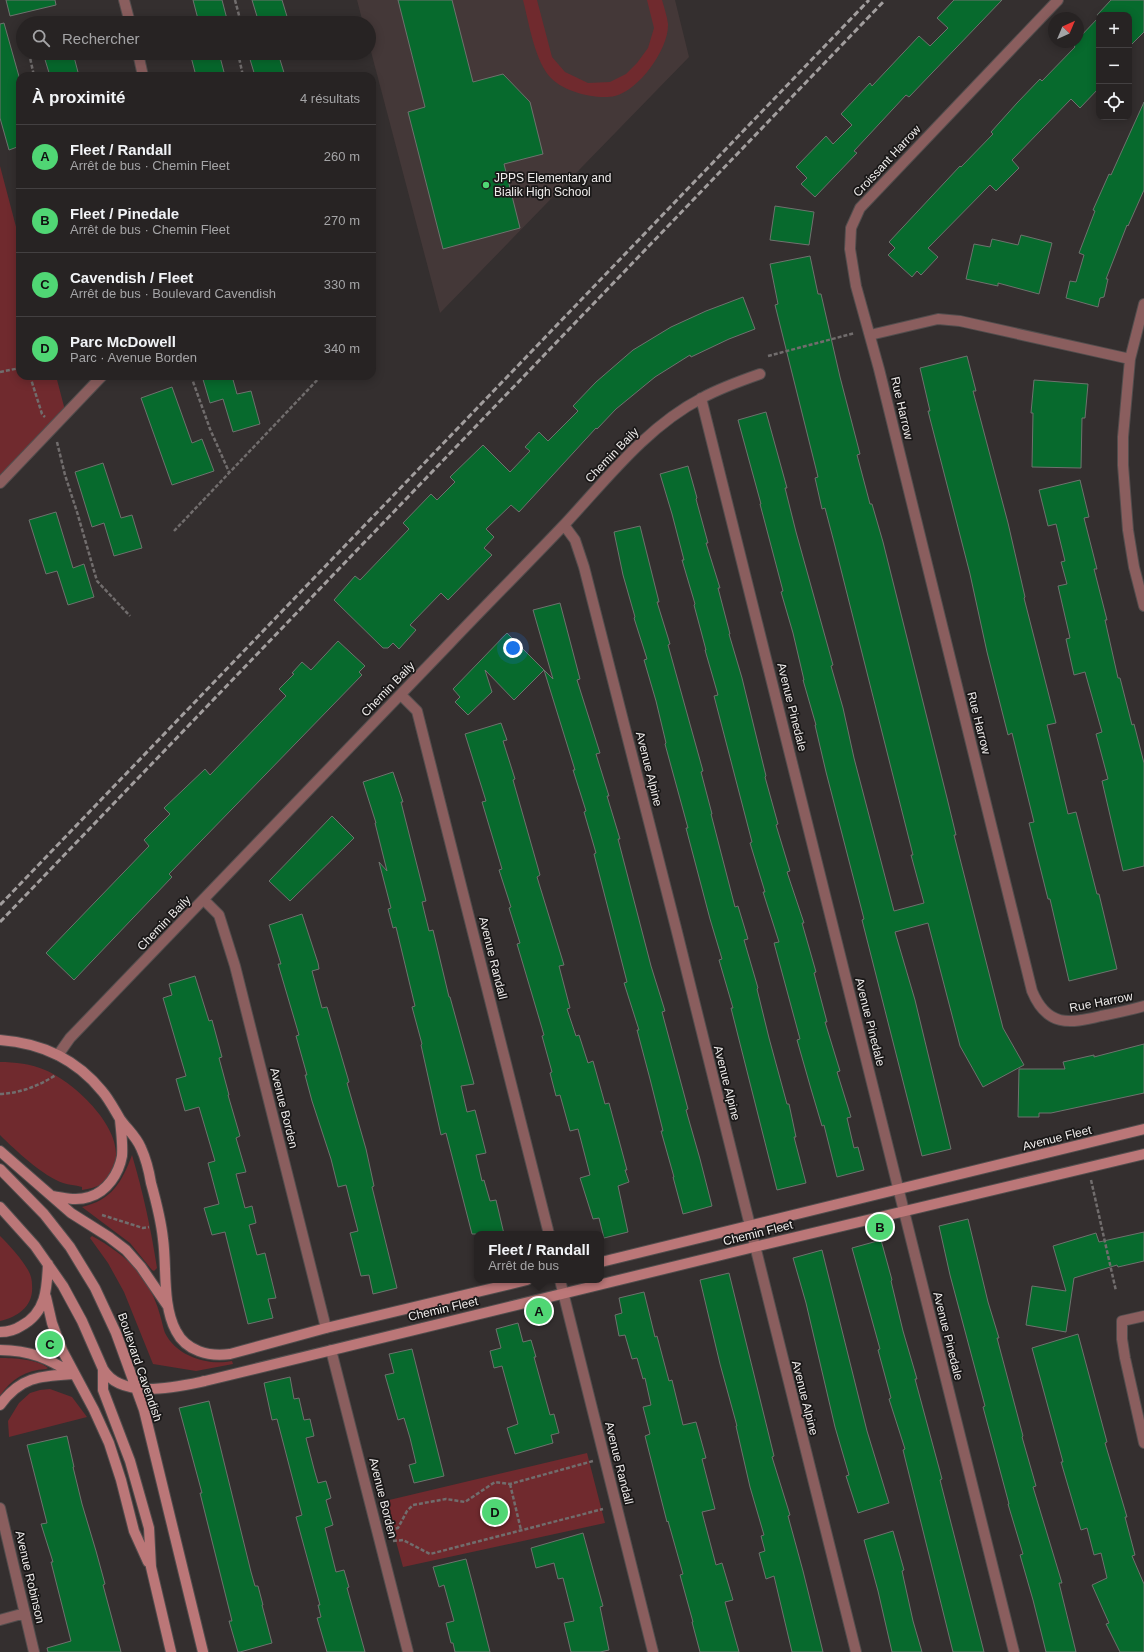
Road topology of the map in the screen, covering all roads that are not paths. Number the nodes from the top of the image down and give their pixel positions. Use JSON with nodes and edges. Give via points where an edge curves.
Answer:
{"nodes":[{"id":1,"x":124,"y":0,"type":"edge"},
{"id":2,"x":1058,"y":0,"type":"edge"},
{"id":3,"x":128,"y":16,"type":"edge"},
{"id":4,"x":140,"y":60,"type":"edge"},
{"id":5,"x":143,"y":72,"type":"edge"},
{"id":6,"x":1144,"y":304,"type":"edge"},
{"id":7,"x":870,"y":335,"type":"junction"},
{"id":8,"x":1130,"y":359,"type":"junction"},
{"id":9,"x":760,"y":374,"type":"dead end"},
{"id":10,"x":98,"y":380,"type":"edge"},
{"id":11,"x":701,"y":398,"type":"junction"},
{"id":12,"x":0,"y":483,"type":"edge"},
{"id":13,"x":564,"y":525,"type":"junction"},
{"id":14,"x":1142,"y":587,"type":"edge"},
{"id":15,"x":1144,"y":606,"type":"edge"},
{"id":16,"x":401,"y":695,"type":"junction"},
{"id":17,"x":204,"y":900,"type":"junction"},
{"id":18,"x":1144,"y":1006,"type":"edge"},
{"id":19,"x":0,"y":1040,"type":"edge"},
{"id":20,"x":58,"y":1054,"type":"junction"},
{"id":21,"x":120,"y":1119,"type":"junction"},
{"id":22,"x":1144,"y":1129,"type":"edge"},
{"id":23,"x":0,"y":1151,"type":"edge"},
{"id":24,"x":1144,"y":1154,"type":"edge"},
{"id":25,"x":0,"y":1169,"type":"edge"},
{"id":26,"x":976,"y":1172,"type":"joint"},
{"id":27,"x":899,"y":1190,"type":"junction"},
{"id":28,"x":52,"y":1196,"type":"junction"},
{"id":29,"x":0,"y":1207,"type":"edge"},
{"id":30,"x":904,"y":1212,"type":"junction"},
{"id":31,"x":749,"y":1224,"type":"junction"},
{"id":32,"x":548,"y":1231,"type":"edge"},
{"id":33,"x":754,"y":1247,"type":"junction"},
{"id":34,"x":604,"y":1261,"type":"edge"},
{"id":35,"x":48,"y":1264,"type":"junction"},
{"id":36,"x":514,"y":1283,"type":"edge"},
{"id":37,"x":561,"y":1283,"type":"edge"},
{"id":38,"x":564,"y":1294,"type":"junction"},
{"id":39,"x":46,"y":1297,"type":"junction"},
{"id":40,"x":167,"y":1305,"type":"junction"},
{"id":41,"x":1144,"y":1316,"type":"edge"},
{"id":42,"x":326,"y":1328,"type":"junction"},
{"id":43,"x":0,"y":1332,"type":"edge"},
{"id":44,"x":0,"y":1350,"type":"edge"},
{"id":45,"x":331,"y":1350,"type":"junction"},
{"id":46,"x":103,"y":1369,"type":"junction"},
{"id":47,"x":74,"y":1374,"type":"junction"},
{"id":48,"x":136,"y":1388,"type":"junction"},
{"id":49,"x":0,"y":1405,"type":"edge"},
{"id":50,"x":1144,"y":1443,"type":"edge"},
{"id":51,"x":0,"y":1508,"type":"edge"},
{"id":52,"x":151,"y":1567,"type":"junction"},
{"id":53,"x":25,"y":1613,"type":"junction"},
{"id":54,"x":0,"y":1620,"type":"edge"},
{"id":55,"x":34,"y":1652,"type":"edge"},
{"id":56,"x":171,"y":1652,"type":"edge"},
{"id":57,"x":203,"y":1652,"type":"edge"},
{"id":58,"x":408,"y":1652,"type":"edge"},
{"id":59,"x":653,"y":1652,"type":"edge"},
{"id":60,"x":856,"y":1652,"type":"edge"},
{"id":61,"x":1014,"y":1652,"type":"edge"}],
"edges":[{"from":1,"to":3,"type":"street"},
{"from":2,"to":7,"type":"street","name":"Croissant Harrow","via":[[860,208],[851,228],[850,249],[856,286]]},
{"from":4,"to":5,"type":"street"},
{"from":6,"to":8,"type":"street"},
{"from":7,"to":8,"type":"street","via":[[938,319],[960,321]]},
{"from":7,"to":18,"type":"street","name":"Rue Harrow","via":[[1032,991],[1042,1009],[1059,1021],[1081,1021]]},
{"from":8,"to":14,"type":"street","via":[[1123,465],[1128,530]]},
{"from":9,"to":11,"type":"street","name":"Chemin Baily","via":[[730,384]]},
{"from":10,"to":12,"type":"street"},
{"from":11,"to":13,"type":"street","name":"Chemin Baily","via":[[657,429],[627,457]]},
{"from":11,"to":27,"type":"street","name":"Avenue Pinedale"},
{"from":13,"to":16,"type":"street","name":"Chemin Baily"},
{"from":13,"to":31,"type":"street","name":"Avenue Alpine","via":[[575,540],[584,567]]},
{"from":14,"to":15,"type":"street"},
{"from":16,"to":17,"type":"street","name":"Chemin Baily"},
{"from":16,"to":32,"type":"street","name":"Avenue Randall","via":[[417,711]]},
{"from":17,"to":20,"type":"street","name":"Chemin Baily","via":[[70,1038]]},
{"from":17,"to":42,"type":"street","name":"Avenue Borden","via":[[219,915],[235,966]]},
{"from":19,"to":20,"type":"main road","via":[[36,1045]]},
{"from":20,"to":21,"type":"main road","via":[[95,1083]]},
{"from":21,"to":28,"type":"main road","via":[[121,1163],[109,1184],[90,1197],[74,1199]]},
{"from":21,"to":40,"type":"main road","via":[[142,1149],[158,1210],[164,1246]]},
{"from":22,"to":26,"type":"main road","name":"Avenue Fleet"},
{"from":23,"to":28,"type":"main road"},
{"from":24,"to":30,"type":"main road","name":"Chemin Fleet"},
{"from":25,"to":48,"type":"main road","name":"Boulevard Cavendish","via":[[57,1230],[88,1274],[110,1317]]},
{"from":26,"to":27,"type":"main road","name":"Chemin Fleet"},
{"from":27,"to":30,"type":"street","name":"Avenue Pinedale"},
{"from":27,"to":31,"type":"main road","name":"Chemin Fleet"},
{"from":28,"to":40,"type":"main road","via":[[71,1213],[126,1250],[141,1266]]},
{"from":29,"to":35,"type":"main road","via":[[23,1231]]},
{"from":30,"to":33,"type":"main road","name":"Chemin Fleet"},
{"from":30,"to":61,"type":"street","name":"Avenue Pinedale"},
{"from":31,"to":33,"type":"street","name":"Avenue Alpine"},
{"from":31,"to":34,"type":"main road","name":"Chemin Fleet"},
{"from":33,"to":38,"type":"main road","name":"Chemin Fleet"},
{"from":33,"to":60,"type":"street","name":"Avenue Alpine"},
{"from":35,"to":39,"type":"main road"},
{"from":35,"to":46,"type":"main road","via":[[70,1298]]},
{"from":36,"to":42,"type":"main road","name":"Chemin Fleet"},
{"from":37,"to":38,"type":"street","name":"Avenue Randall"},
{"from":38,"to":45,"type":"main road","name":"Chemin Fleet"},
{"from":38,"to":59,"type":"street","name":"Avenue Randall"},
{"from":39,"to":43,"type":"main road","via":[[31,1320],[18,1328]]},
{"from":39,"to":47,"type":"main road","via":[[60,1346]]},
{"from":40,"to":42,"type":"main road","name":"Chemin Fleet","via":[[173,1326],[180,1337],[196,1351],[209,1355],[230,1354]]},
{"from":41,"to":50,"type":"street","via":[[1122,1321],[1125,1358]]},
{"from":44,"to":47,"type":"main road","via":[[30,1352]]},
{"from":45,"to":48,"type":"main road","name":"Chemin Fleet","via":[[189,1384]]},
{"from":45,"to":58,"type":"street","name":"Avenue Borden"},
{"from":46,"to":48,"type":"main road","name":"Chemin Fleet","via":[[116,1383]]},
{"from":46,"to":52,"type":"main road","via":[[103,1390],[130,1462],[149,1528]]},
{"from":47,"to":49,"type":"main road","via":[[48,1375],[26,1381],[15,1388]]},
{"from":47,"to":52,"type":"main road","via":[[105,1432],[134,1531]]},
{"from":48,"to":57,"type":"main road","name":"Boulevard Cavendish","via":[[148,1424]]},
{"from":51,"to":53,"type":"street","name":"Avenue Robinson"},
{"from":52,"to":56,"type":"main road"},
{"from":53,"to":54,"type":"street"},
{"from":53,"to":55,"type":"street","name":"Avenue Robinson"}]}
